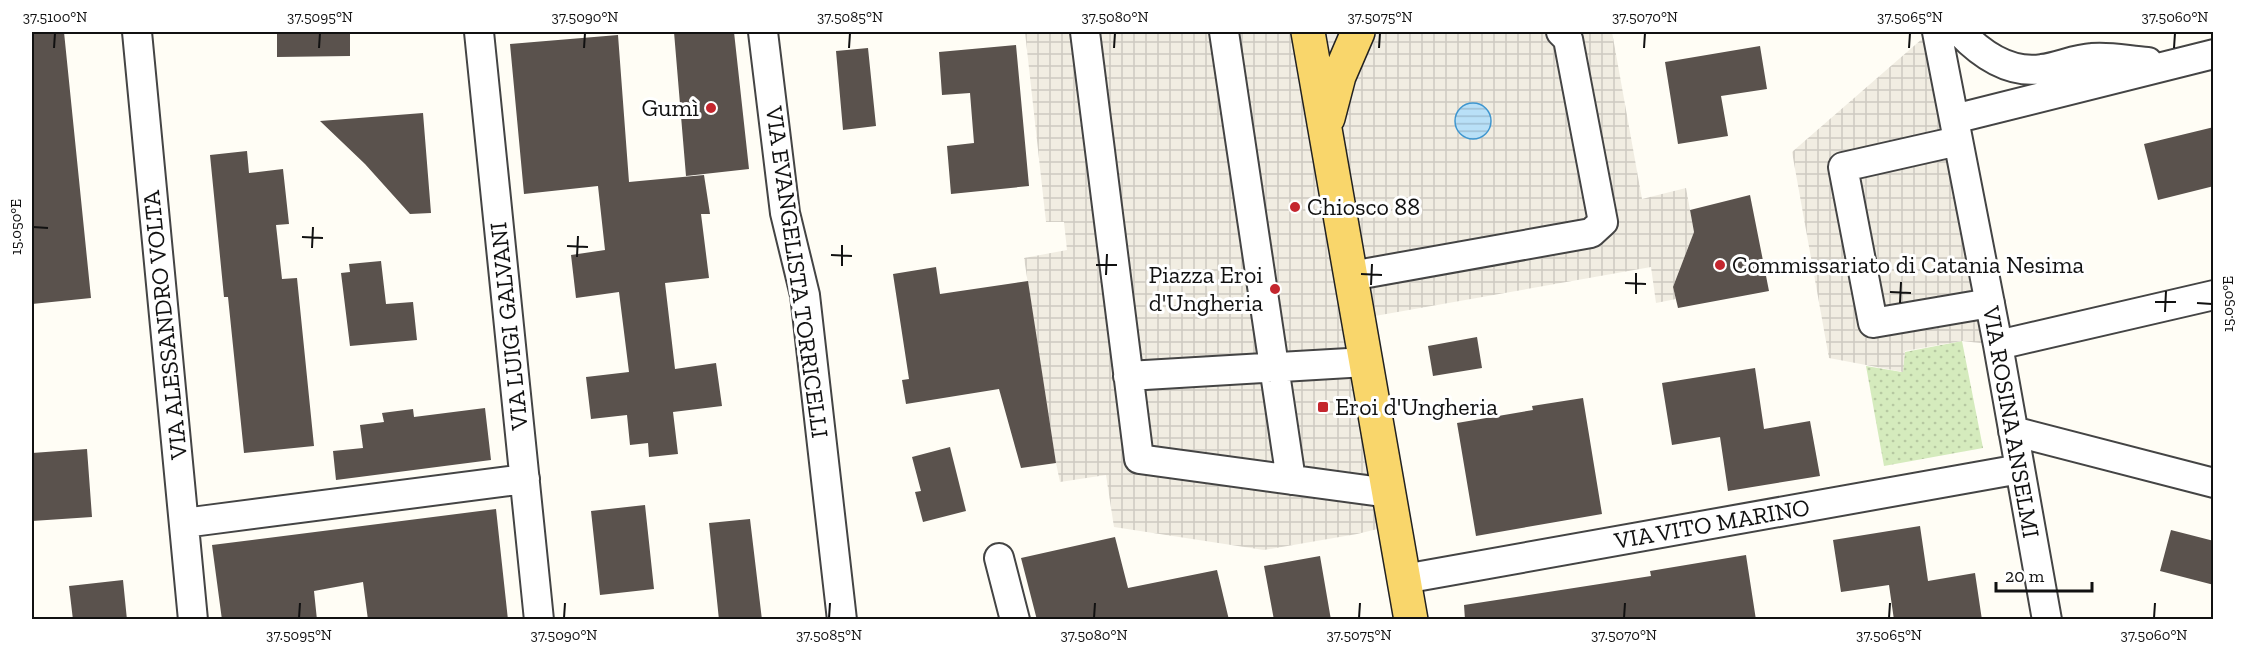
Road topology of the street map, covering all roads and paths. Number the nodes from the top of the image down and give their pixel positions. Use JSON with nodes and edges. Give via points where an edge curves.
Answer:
{"nodes":[{"id":1,"x":136,"y":32,"type":"edge"},
{"id":2,"x":479,"y":32,"type":"edge"},
{"id":3,"x":764,"y":32,"type":"edge"},
{"id":4,"x":1085,"y":32,"type":"edge"},
{"id":5,"x":1224,"y":32,"type":"edge"},
{"id":6,"x":1308,"y":32,"type":"edge"},
{"id":7,"x":1359,"y":32,"type":"edge"},
{"id":8,"x":1561,"y":32,"type":"edge"},
{"id":9,"x":1937,"y":32,"type":"edge"},
{"id":10,"x":1960,"y":32,"type":"edge"},
{"id":11,"x":2214,"y":54,"type":"edge"},
{"id":12,"x":2174,"y":64,"type":"junction"},
{"id":13,"x":1326,"y":128,"type":"junction"},
{"id":14,"x":1956,"y":130,"type":"junction"},
{"id":15,"x":1351,"y":276,"type":"junction"},
{"id":16,"x":2214,"y":295,"type":"edge"},
{"id":17,"x":1990,"y":303,"type":"junction"},
{"id":18,"x":1998,"y":345,"type":"junction"},
{"id":19,"x":1366,"y":362,"type":"junction"},
{"id":20,"x":1274,"y":367,"type":"junction"},
{"id":21,"x":1128,"y":375,"type":"junction"},
{"id":22,"x":2013,"y":431,"type":"junction"},
{"id":23,"x":2020,"y":469,"type":"junction"},
{"id":24,"x":525,"y":479,"type":"junction"},
{"id":25,"x":1291,"y":480,"type":"junction"},
{"id":26,"x":2214,"y":483,"type":"edge"},
{"id":27,"x":1389,"y":493,"type":"junction"},
{"id":28,"x":184,"y":523,"type":"junction"},
{"id":29,"x":999,"y":558,"type":"dead end"},
{"id":30,"x":1404,"y":579,"type":"junction"},
{"id":31,"x":193,"y":620,"type":"edge"},
{"id":32,"x":539,"y":620,"type":"edge"},
{"id":33,"x":842,"y":620,"type":"edge"},
{"id":34,"x":1015,"y":620,"type":"edge"},
{"id":35,"x":1411,"y":620,"type":"edge"},
{"id":36,"x":2047,"y":620,"type":"edge"}],
"edges":[{"from":1,"to":28,"type":"street","name":"VIA ALESSANDRO VOLTA"},
{"from":2,"to":24,"type":"street","name":"VIA LUIGI GALVANI"},
{"from":3,"to":33,"type":"street","name":"VIA EVANGELISTA TORRICELLI","via":[[785,213],[805,295]]},
{"from":4,"to":21,"type":"street"},
{"from":5,"to":20,"type":"street"},
{"from":6,"to":13,"type":"main road"},
{"from":7,"to":13,"type":"main road","via":[[1339,76]]},
{"from":8,"to":15,"type":"street","via":[[1568,39],[1603,222],[1591,233]]},
{"from":9,"to":14,"type":"street","name":"VIA ROSINA ANSELMI"},
{"from":10,"to":12,"type":"street","via":[[1992,60],[2017,69],[2039,70],[2092,58]]},
{"from":11,"to":12,"type":"street"},
{"from":12,"to":14,"type":"street"},
{"from":13,"to":15,"type":"main road"},
{"from":14,"to":17,"type":"street","name":"VIA ROSINA ANSELMI"},
{"from":14,"to":17,"type":"street","via":[[1842,166],[1870,311],[1873,322]]},
{"from":15,"to":19,"type":"main road"},
{"from":16,"to":18,"type":"street"},
{"from":17,"to":18,"type":"street","name":"VIA ROSINA ANSELMI"},
{"from":18,"to":22,"type":"street","name":"VIA ROSINA ANSELMI"},
{"from":19,"to":20,"type":"street"},
{"from":19,"to":27,"type":"main road"},
{"from":20,"to":21,"type":"street"},
{"from":20,"to":25,"type":"street"},
{"from":21,"to":25,"type":"street","via":[[1138,459]]},
{"from":22,"to":23,"type":"street","name":"VIA ROSINA ANSELMI"},
{"from":22,"to":26,"type":"street"},
{"from":23,"to":30,"type":"street","name":"VIA VITO MARINO"},
{"from":23,"to":36,"type":"street","name":"VIA ROSINA ANSELMI"},
{"from":24,"to":28,"type":"street"},
{"from":24,"to":32,"type":"street","name":"VIA LUIGI GALVANI"},
{"from":25,"to":27,"type":"street"},
{"from":27,"to":30,"type":"main road"},
{"from":28,"to":31,"type":"street","name":"VIA ALESSANDRO VOLTA"},
{"from":29,"to":34,"type":"street"},
{"from":30,"to":35,"type":"main road"}]}
